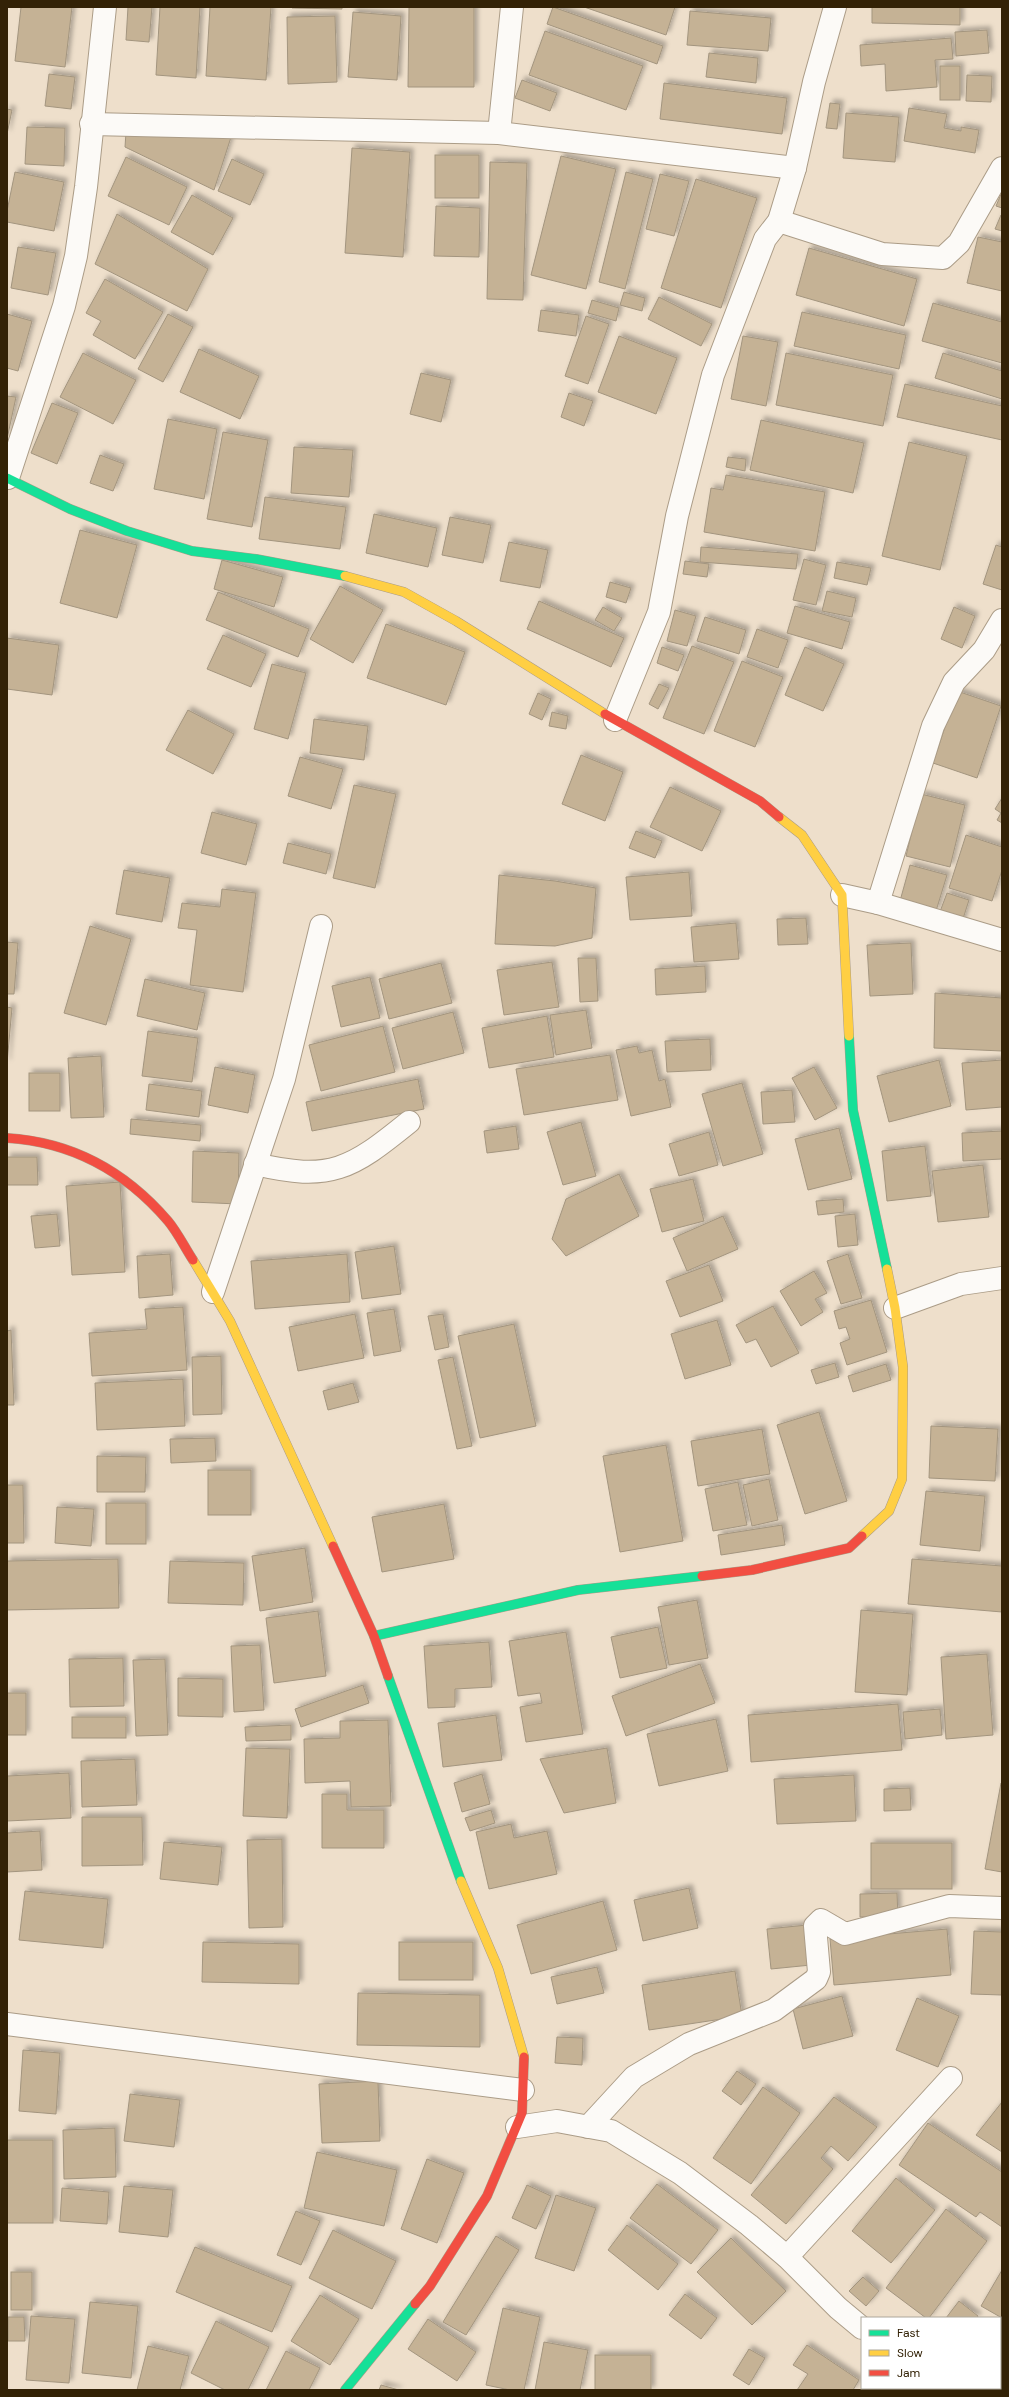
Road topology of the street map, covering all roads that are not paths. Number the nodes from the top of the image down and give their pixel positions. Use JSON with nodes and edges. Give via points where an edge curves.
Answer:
{"nodes":[{"id":1,"x":105,"y":7,"type":"edge"},
{"id":2,"x":512,"y":7,"type":"edge"},
{"id":3,"x":835,"y":7,"type":"edge"},
{"id":4,"x":91,"y":124,"type":"junction"},
{"id":5,"x":499,"y":133,"type":"junction"},
{"id":6,"x":795,"y":168,"type":"junction"},
{"id":7,"x":1002,"y":168,"type":"edge"},
{"id":8,"x":779,"y":221,"type":"junction"},
{"id":9,"x":8,"y":478,"type":"edge"},
{"id":10,"x":1002,"y":620,"type":"edge"},
{"id":11,"x":615,"y":720,"type":"junction"},
{"id":12,"x":842,"y":895,"type":"junction"},
{"id":13,"x":878,"y":903,"type":"junction"},
{"id":14,"x":321,"y":926,"type":"dead end"},
{"id":15,"x":1002,"y":940,"type":"edge"},
{"id":16,"x":409,"y":1122,"type":"dead end"},
{"id":17,"x":7,"y":1138,"type":"edge"},
{"id":18,"x":255,"y":1164,"type":"junction"},
{"id":19,"x":1002,"y":1278,"type":"edge"},
{"id":20,"x":213,"y":1292,"type":"junction"},
{"id":21,"x":895,"y":1308,"type":"junction"},
{"id":22,"x":374,"y":1636,"type":"junction"},
{"id":23,"x":1002,"y":1908,"type":"edge"},
{"id":24,"x":7,"y":2024,"type":"edge"},
{"id":25,"x":951,"y":2078,"type":"dead end"},
{"id":26,"x":523,"y":2090,"type":"junction"},
{"id":27,"x":517,"y":2127,"type":"junction"},
{"id":28,"x":588,"y":2127,"type":"junction"},
{"id":29,"x":787,"y":2257,"type":"junction"},
{"id":30,"x":861,"y":2327,"type":"edge"},
{"id":31,"x":345,"y":2390,"type":"edge"}],
"edges":[{"from":1,"to":4,"type":"street"},
{"from":2,"to":5,"type":"street"},
{"from":3,"to":6,"type":"street","via":[[814,82]]},
{"from":4,"to":5,"type":"street"},
{"from":4,"to":9,"type":"street","via":[[86,187],[76,256],[66,299]]},
{"from":5,"to":6,"type":"street"},
{"from":6,"to":8,"type":"street"},
{"from":7,"to":8,"type":"street","via":[[959,243],[943,258],[882,254]]},
{"from":8,"to":11,"type":"street","via":[[765,239],[713,375],[677,516],[659,612]]},
{"from":9,"to":11,"type":"street","via":[[70,509],[127,531],[192,551],[342,574],[404,592],[456,621]]},
{"from":10,"to":13,"type":"street","via":[[984,650],[954,682],[934,726]]},
{"from":11,"to":12,"type":"street","via":[[760,802],[802,836]]},
{"from":12,"to":13,"type":"street"},
{"from":12,"to":21,"type":"street","via":[[853,1110]]},
{"from":13,"to":15,"type":"street"},
{"from":14,"to":18,"type":"street","via":[[284,1079]]},
{"from":16,"to":18,"type":"street","via":[[376,1149],[345,1166],[314,1173],[285,1171]]},
{"from":17,"to":20,"type":"street","via":[[36,1140],[72,1150],[106,1167],[136,1190],[169,1222]]},
{"from":18,"to":20,"type":"street"},
{"from":19,"to":21,"type":"street","via":[[961,1284]]},
{"from":20,"to":22,"type":"street","via":[[230,1321]]},
{"from":21,"to":22,"type":"street","via":[[903,1367],[902,1479],[889,1511],[849,1548],[752,1570],[578,1590]]},
{"from":22,"to":26,"type":"street","via":[[461,1880],[498,1968],[513,2013],[524,2058]]},
{"from":23,"to":28,"type":"street","via":[[949,1906],[845,1934],[821,1920],[815,1926],[820,1972],[816,1979],[774,2010],[689,2044],[634,2077]]},
{"from":24,"to":26,"type":"street"},
{"from":25,"to":29,"type":"street"},
{"from":26,"to":27,"type":"street","via":[[522,2113]]},
{"from":27,"to":28,"type":"street","via":[[557,2121]]},
{"from":27,"to":31,"type":"street","via":[[487,2196],[434,2280]]},
{"from":28,"to":29,"type":"street","via":[[611,2131],[680,2173]]},
{"from":29,"to":30,"type":"street"}]}
